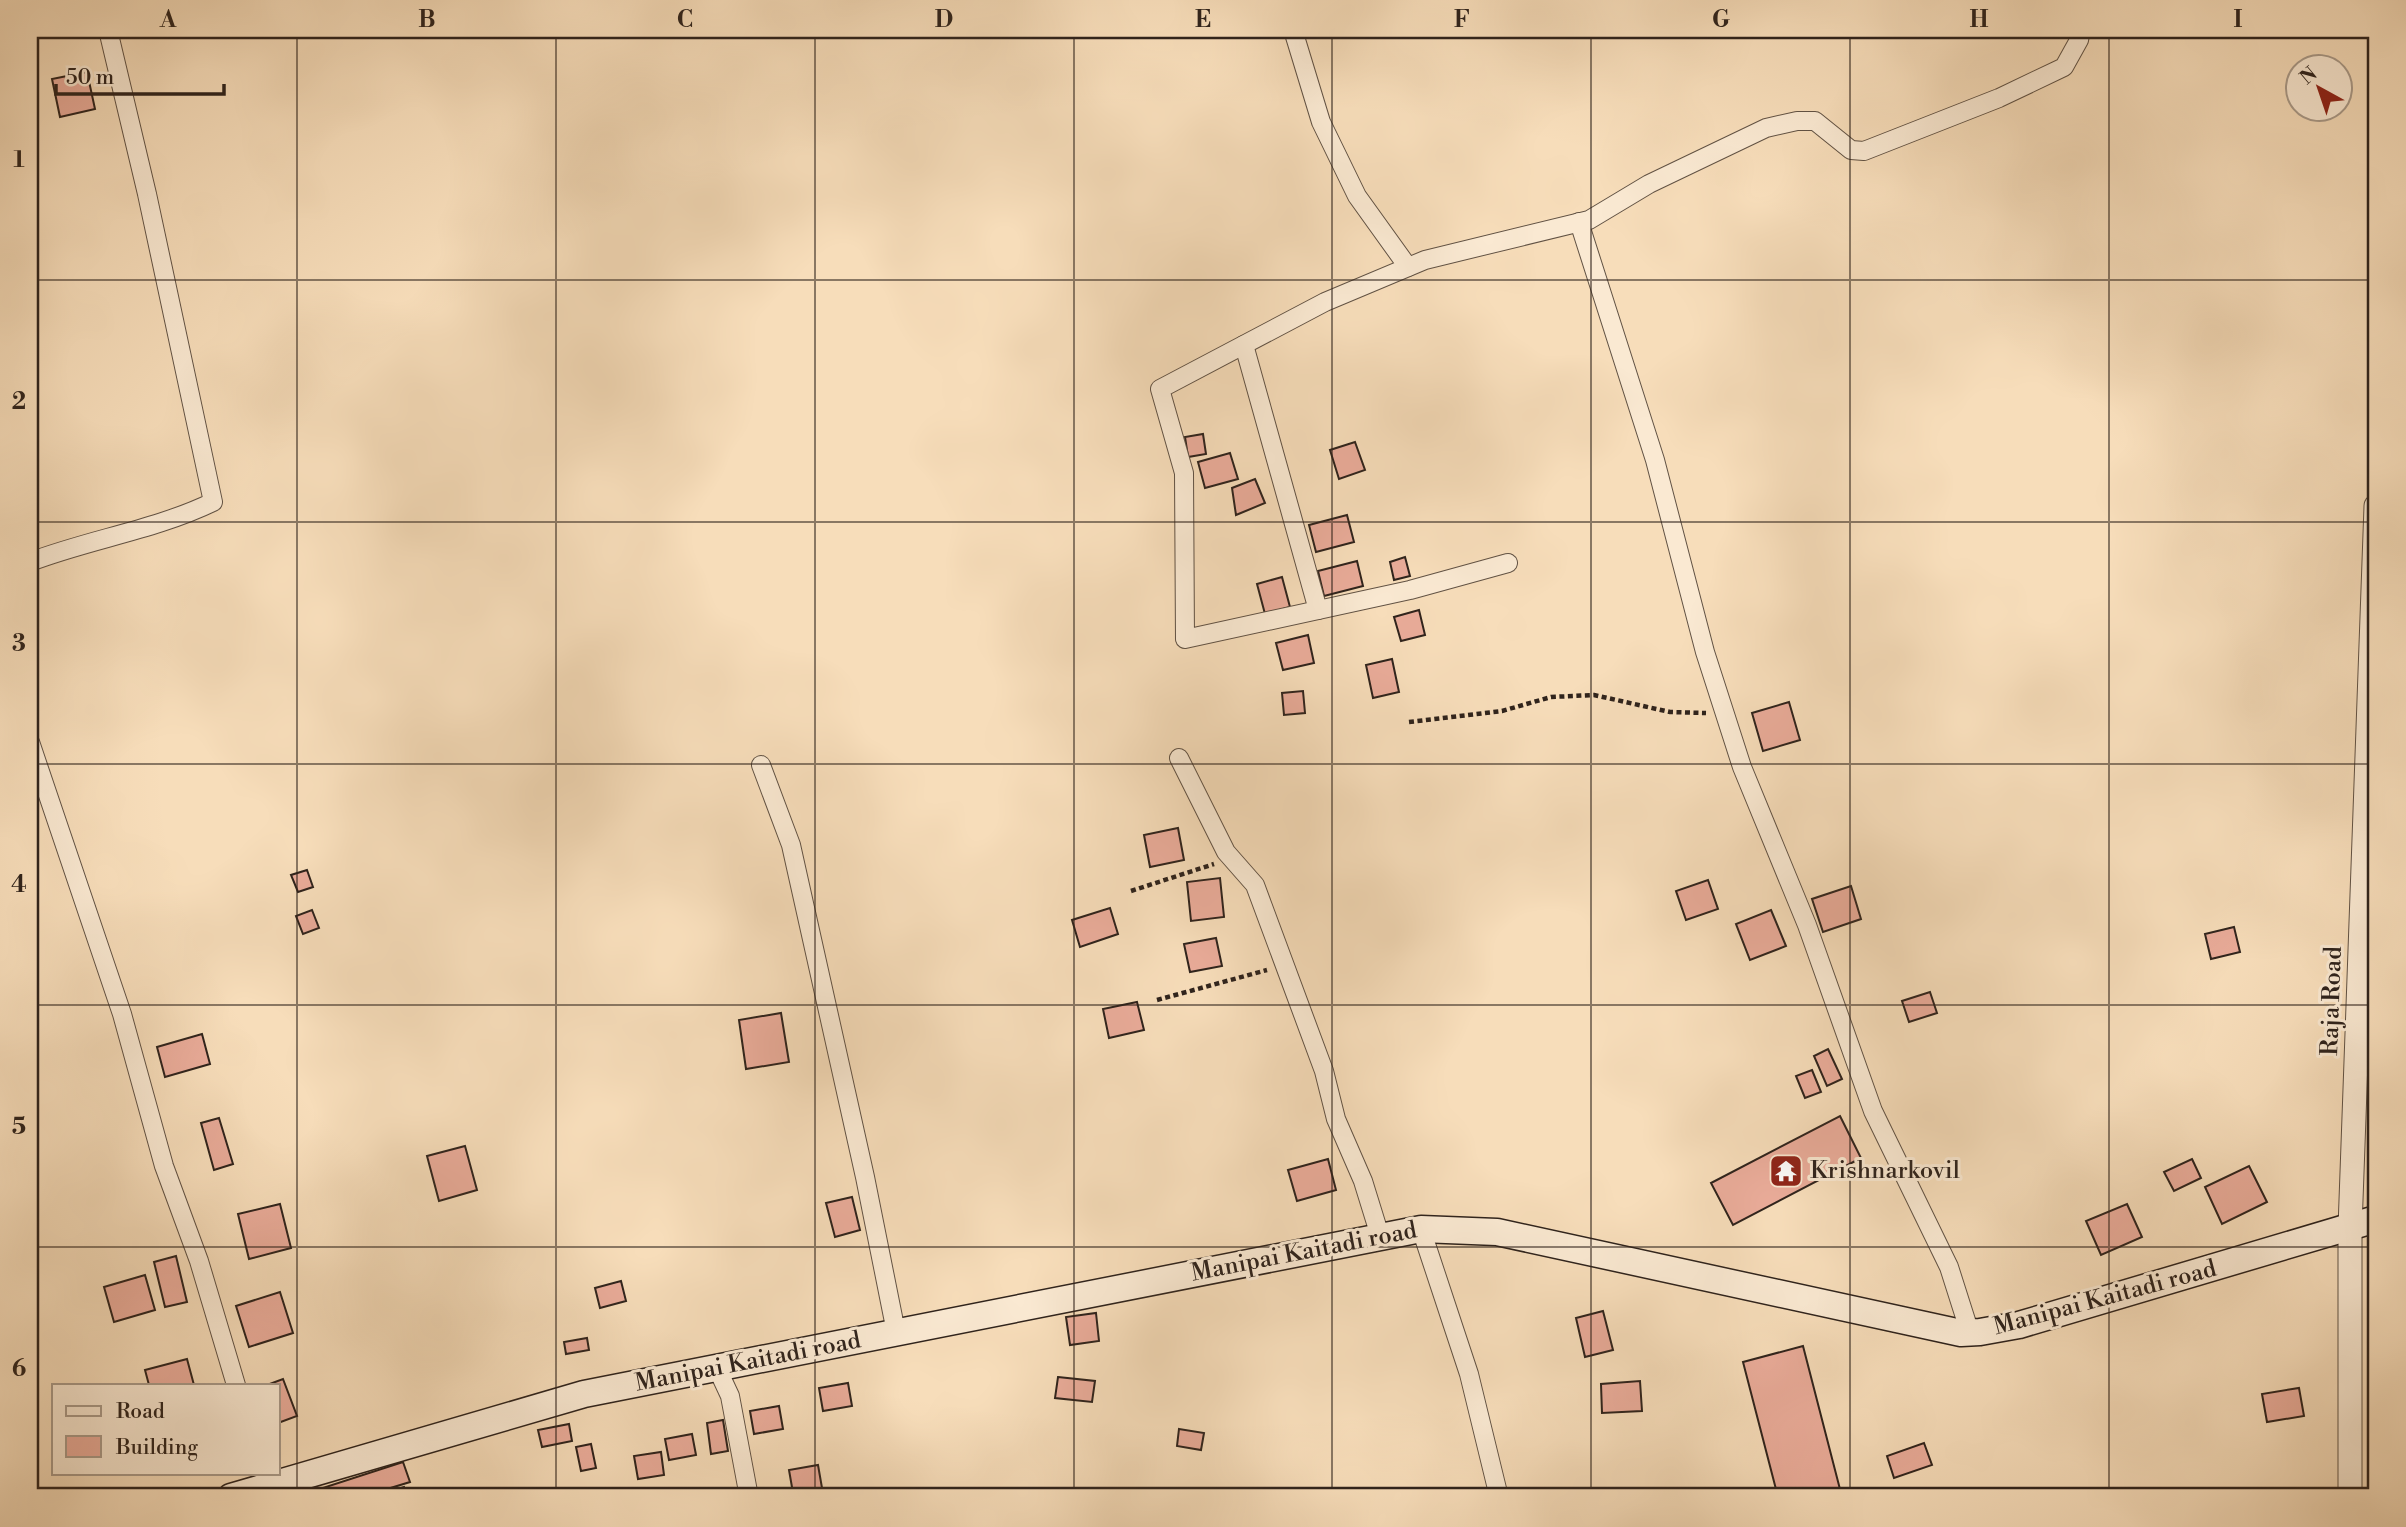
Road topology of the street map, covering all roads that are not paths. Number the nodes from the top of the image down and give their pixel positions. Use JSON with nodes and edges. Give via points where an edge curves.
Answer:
{"nodes":[{"id":1,"x":108,"y":30,"type":"edge"},
{"id":2,"x":1293,"y":30,"type":"edge"},
{"id":3,"x":2081,"y":30,"type":"edge"},
{"id":4,"x":1579,"y":222,"type":"junction"},
{"id":5,"x":1408,"y":267,"type":"junction"},
{"id":6,"x":1244,"y":345,"type":"junction"},
{"id":7,"x":2376,"y":506,"type":"edge"},
{"id":8,"x":30,"y":562,"type":"edge"},
{"id":9,"x":1508,"y":563,"type":"dead end"},
{"id":10,"x":1318,"y":610,"type":"junction"},
{"id":11,"x":30,"y":743,"type":"edge"},
{"id":12,"x":1179,"y":758,"type":"dead end"},
{"id":13,"x":761,"y":765,"type":"dead end"},
{"id":14,"x":2376,"y":1219,"type":"edge"},
{"id":15,"x":2350,"y":1228,"type":"junction"},
{"id":16,"x":1421,"y":1229,"type":"junction"},
{"id":17,"x":1380,"y":1236,"type":"junction"},
{"id":18,"x":896,"y":1332,"type":"junction"},
{"id":19,"x":1970,"y":1333,"type":"junction"},
{"id":20,"x":717,"y":1368,"type":"junction"},
{"id":21,"x":236,"y":1384,"type":"edge"},
{"id":22,"x":264,"y":1480,"type":"edge"},
{"id":23,"x":231,"y":1497,"type":"edge"},
{"id":24,"x":749,"y":1497,"type":"edge"},
{"id":25,"x":1499,"y":1497,"type":"edge"},
{"id":26,"x":2350,"y":1497,"type":"edge"}],
"edges":[{"from":1,"to":8,"type":"street","via":[[213,502],[185,516]]},
{"from":2,"to":5,"type":"street","via":[[1321,122],[1357,196]]},
{"from":3,"to":4,"type":"street","via":[[2064,67],[1864,151],[1851,150],[1815,121],[1766,128]]},
{"from":4,"to":5,"type":"street"},
{"from":4,"to":19,"type":"street","via":[[1655,460],[1705,652],[1742,766],[1807,925],[1873,1111],[1949,1267]]},
{"from":5,"to":6,"type":"street","via":[[1325,302]]},
{"from":6,"to":10,"type":"street"},
{"from":6,"to":10,"type":"street","via":[[1160,389],[1184,474],[1185,639]]},
{"from":7,"to":15,"type":"street","name":"Raja Road"},
{"from":9,"to":10,"type":"street"},
{"from":11,"to":21,"type":"street","via":[[122,1014],[164,1166],[199,1261]]},
{"from":12,"to":17,"type":"street","via":[[1226,852],[1255,885]]},
{"from":13,"to":18,"type":"street","via":[[790,845]]},
{"from":14,"to":15,"type":"main road","name":"Manipai Kaitadi road"},
{"from":15,"to":19,"type":"main road","name":"Manipai Kaitadi road","via":[[2019,1325]]},
{"from":15,"to":26,"type":"street","name":"Raja Road"},
{"from":16,"to":17,"type":"main road","name":"Manipai Kaitadi road"},
{"from":16,"to":19,"type":"main road","name":"Manipai Kaitadi road","via":[[1497,1232]]},
{"from":16,"to":25,"type":"street","via":[[1469,1374]]},
{"from":17,"to":18,"type":"main road","name":"Manipai Kaitadi road"},
{"from":18,"to":20,"type":"main road","name":"Manipai Kaitadi road"},
{"from":20,"to":22,"type":"main road","name":"Manipai Kaitadi road","via":[[584,1394]]},
{"from":20,"to":24,"type":"street","via":[[730,1396]]},
{"from":22,"to":23,"type":"main road","name":"Manipai Kaitadi road"}]}
